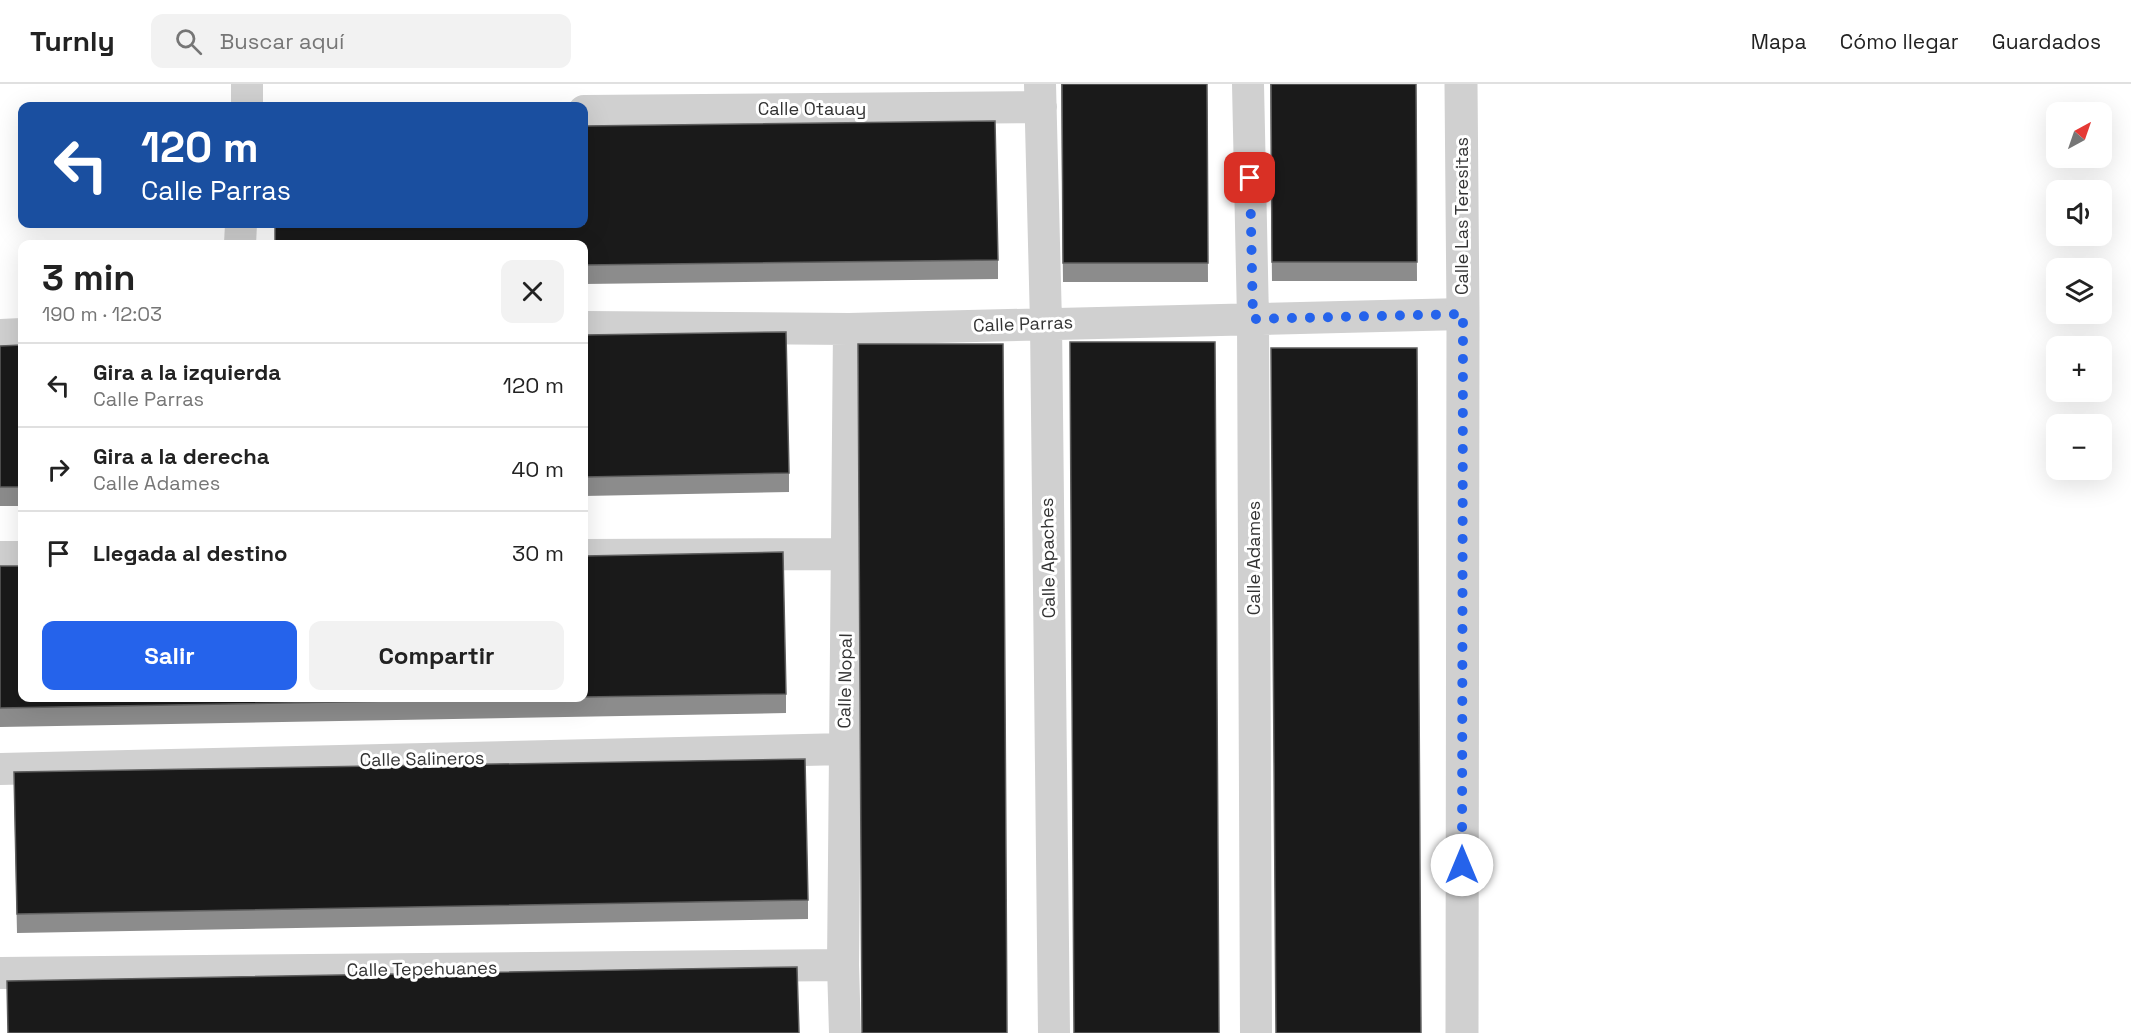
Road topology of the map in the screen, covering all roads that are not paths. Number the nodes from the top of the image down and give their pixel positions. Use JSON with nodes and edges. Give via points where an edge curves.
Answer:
{"nodes":[{"id":1,"x":247,"y":84,"type":"edge"},
{"id":2,"x":1248,"y":84,"type":"edge"},
{"id":3,"x":1461,"y":84,"type":"edge"},
{"id":4,"x":1040,"y":96,"type":"edge"},
{"id":5,"x":247,"y":102,"type":"edge"},
{"id":6,"x":588,"y":111,"type":"edge"},
{"id":7,"x":1463,"y":314,"type":"junction"},
{"id":8,"x":1253,"y":319,"type":"junction"},
{"id":9,"x":1046,"y":323,"type":"junction"},
{"id":10,"x":588,"y":327,"type":"edge"},
{"id":11,"x":849,"y":329,"type":"junction"},
{"id":12,"x":0,"y":334,"type":"edge"},
{"id":13,"x":18,"y":334,"type":"edge"},
{"id":14,"x":847,"y":554,"type":"junction"},
{"id":15,"x":588,"y":555,"type":"edge"},
{"id":16,"x":0,"y":557,"type":"edge"},
{"id":17,"x":18,"y":557,"type":"edge"},
{"id":18,"x":845,"y":749,"type":"junction"},
{"id":19,"x":0,"y":769,"type":"edge"},
{"id":20,"x":843,"y":965,"type":"junction"},
{"id":21,"x":0,"y":973,"type":"edge"},
{"id":22,"x":845,"y":1033,"type":"edge"},
{"id":23,"x":1054,"y":1033,"type":"edge"},
{"id":24,"x":1256,"y":1033,"type":"edge"},
{"id":25,"x":1462,"y":1033,"type":"edge"}],
"edges":[{"from":1,"to":5,"type":"street"},
{"from":2,"to":8,"type":"street","name":"Calle Adames"},
{"from":3,"to":7,"type":"street","name":"Calle Las Teresitas"},
{"from":4,"to":6,"type":"street","name":"Calle Otauay"},
{"from":4,"to":9,"type":"street","name":"Calle Apaches"},
{"from":7,"to":8,"type":"street","name":"Calle Parras"},
{"from":7,"to":25,"type":"street","name":"Calle Las Teresitas"},
{"from":8,"to":9,"type":"street","name":"Calle Parras"},
{"from":8,"to":24,"type":"street","name":"Calle Adames"},
{"from":9,"to":11,"type":"street","name":"Calle Parras"},
{"from":9,"to":23,"type":"street","name":"Calle Apaches"},
{"from":10,"to":11,"type":"street","name":"Calle Parras"},
{"from":11,"to":14,"type":"street","name":"Calle Nopal"},
{"from":12,"to":13,"type":"street"},
{"from":14,"to":15,"type":"street"},
{"from":14,"to":18,"type":"street","name":"Calle Nopal"},
{"from":16,"to":17,"type":"street"},
{"from":18,"to":19,"type":"street","name":"Calle Salineros"},
{"from":18,"to":20,"type":"street","name":"Calle Nopal"},
{"from":20,"to":21,"type":"street","name":"Calle Tepehuanes"},
{"from":20,"to":22,"type":"street","name":"Calle Nopal"}]}
